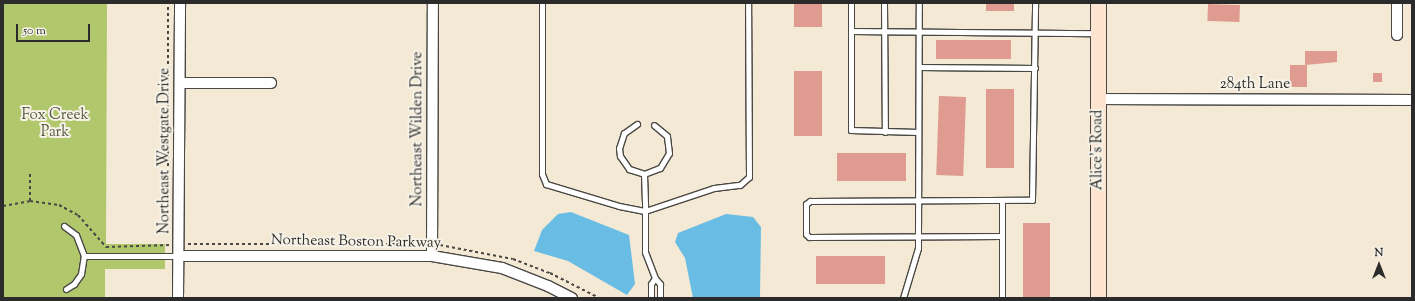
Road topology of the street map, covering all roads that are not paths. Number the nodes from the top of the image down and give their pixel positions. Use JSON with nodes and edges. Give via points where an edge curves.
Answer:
{"nodes":[{"id":1,"x":180,"y":3,"type":"edge"},
{"id":2,"x":433,"y":3,"type":"edge"},
{"id":3,"x":542,"y":3,"type":"edge"},
{"id":4,"x":748,"y":3,"type":"edge"},
{"id":5,"x":852,"y":3,"type":"edge"},
{"id":6,"x":884,"y":3,"type":"edge"},
{"id":7,"x":919,"y":3,"type":"edge"},
{"id":8,"x":1035,"y":3,"type":"edge"},
{"id":9,"x":1098,"y":3,"type":"edge"},
{"id":10,"x":1397,"y":3,"type":"edge"},
{"id":11,"x":851,"y":30,"type":"junction"},
{"id":12,"x":884,"y":31,"type":"junction"},
{"id":13,"x":919,"y":31,"type":"junction"},
{"id":14,"x":1035,"y":32,"type":"junction"},
{"id":15,"x":1098,"y":33,"type":"junction"},
{"id":16,"x":1398,"y":35,"type":"dead end"},
{"id":17,"x":919,"y":67,"type":"junction"},
{"id":18,"x":1035,"y":68,"type":"junction"},
{"id":19,"x":180,"y":82,"type":"junction"},
{"id":20,"x":271,"y":82,"type":"dead end"},
{"id":21,"x":1098,"y":99,"type":"junction"},
{"id":22,"x":1412,"y":100,"type":"edge"},
{"id":23,"x":637,"y":124,"type":"dead end"},
{"id":24,"x":654,"y":125,"type":"dead end"},
{"id":25,"x":885,"y":132,"type":"junction"},
{"id":26,"x":918,"y":132,"type":"junction"},
{"id":27,"x":644,"y":174,"type":"junction"},
{"id":28,"x":918,"y":201,"type":"junction"},
{"id":29,"x":1002,"y":201,"type":"junction"},
{"id":30,"x":645,"y":211,"type":"junction"},
{"id":31,"x":64,"y":226,"type":"dead end"},
{"id":32,"x":1002,"y":236,"type":"junction"},
{"id":33,"x":918,"y":237,"type":"junction"},
{"id":34,"x":84,"y":256,"type":"junction"},
{"id":35,"x":180,"y":256,"type":"junction"},
{"id":36,"x":432,"y":256,"type":"junction"},
{"id":37,"x":654,"y":278,"type":"junction"},
{"id":38,"x":66,"y":289,"type":"dead end"},
{"id":39,"x":178,"y":298,"type":"edge"},
{"id":40,"x":572,"y":298,"type":"edge"},
{"id":41,"x":651,"y":298,"type":"edge"},
{"id":42,"x":660,"y":298,"type":"edge"},
{"id":43,"x":903,"y":298,"type":"edge"},
{"id":44,"x":1002,"y":298,"type":"edge"},
{"id":45,"x":1098,"y":298,"type":"edge"}],
"edges":[{"from":1,"to":19,"type":"street","name":"Northeast Westgate Drive"},
{"from":2,"to":36,"type":"street","name":"Northeast Wilden Drive"},
{"from":3,"to":30,"type":"lane","via":[[542,174],[546,184],[619,206]]},
{"from":4,"to":30,"type":"lane","via":[[749,177],[740,185],[714,188]]},
{"from":5,"to":11,"type":"lane"},
{"from":6,"to":12,"type":"lane"},
{"from":7,"to":13,"type":"lane"},
{"from":8,"to":14,"type":"lane"},
{"from":9,"to":15,"type":"main road","name":"Alice's Road"},
{"from":10,"to":16,"type":"street"},
{"from":11,"to":12,"type":"lane"},
{"from":11,"to":25,"type":"lane","via":[[851,130]]},
{"from":12,"to":13,"type":"lane"},
{"from":12,"to":25,"type":"lane"},
{"from":13,"to":14,"type":"lane"},
{"from":13,"to":17,"type":"lane"},
{"from":14,"to":15,"type":"lane"},
{"from":14,"to":18,"type":"lane"},
{"from":15,"to":21,"type":"main road","name":"Alice's Road"},
{"from":17,"to":18,"type":"lane"},
{"from":17,"to":26,"type":"lane"},
{"from":18,"to":29,"type":"lane","via":[[1033,197],[1029,201]]},
{"from":19,"to":20,"type":"street"},
{"from":19,"to":35,"type":"street","name":"Northeast Westgate Drive"},
{"from":21,"to":22,"type":"street","name":"284th Lane"},
{"from":21,"to":45,"type":"main road","name":"Alice's Road"},
{"from":23,"to":27,"type":"lane","via":[[624,133],[619,148],[623,163]]},
{"from":24,"to":27,"type":"lane","via":[[667,136],[669,153],[660,168]]},
{"from":25,"to":26,"type":"lane"},
{"from":26,"to":28,"type":"lane"},
{"from":27,"to":30,"type":"lane"},
{"from":28,"to":29,"type":"lane"},
{"from":28,"to":33,"type":"lane"},
{"from":28,"to":33,"type":"lane","via":[[810,201],[806,204],[806,234],[809,237]]},
{"from":29,"to":32,"type":"lane"},
{"from":30,"to":37,"type":"lane","via":[[645,252]]},
{"from":31,"to":34,"type":"lane","via":[[76,235]]},
{"from":32,"to":33,"type":"lane"},
{"from":32,"to":44,"type":"lane"},
{"from":33,"to":43,"type":"lane","via":[[918,248]]},
{"from":34,"to":35,"type":"lane"},
{"from":34,"to":38,"type":"lane","via":[[81,274],[74,284]]},
{"from":35,"to":36,"type":"street","name":"Northeast Boston Parkway"},
{"from":35,"to":39,"type":"street","name":"Northeast Westgate Drive"},
{"from":36,"to":40,"type":"street","name":"Northeast Boston Parkway","via":[[502,268]]},
{"from":37,"to":41,"type":"lane","via":[[651,284]]},
{"from":37,"to":42,"type":"lane","via":[[660,284]]}]}
